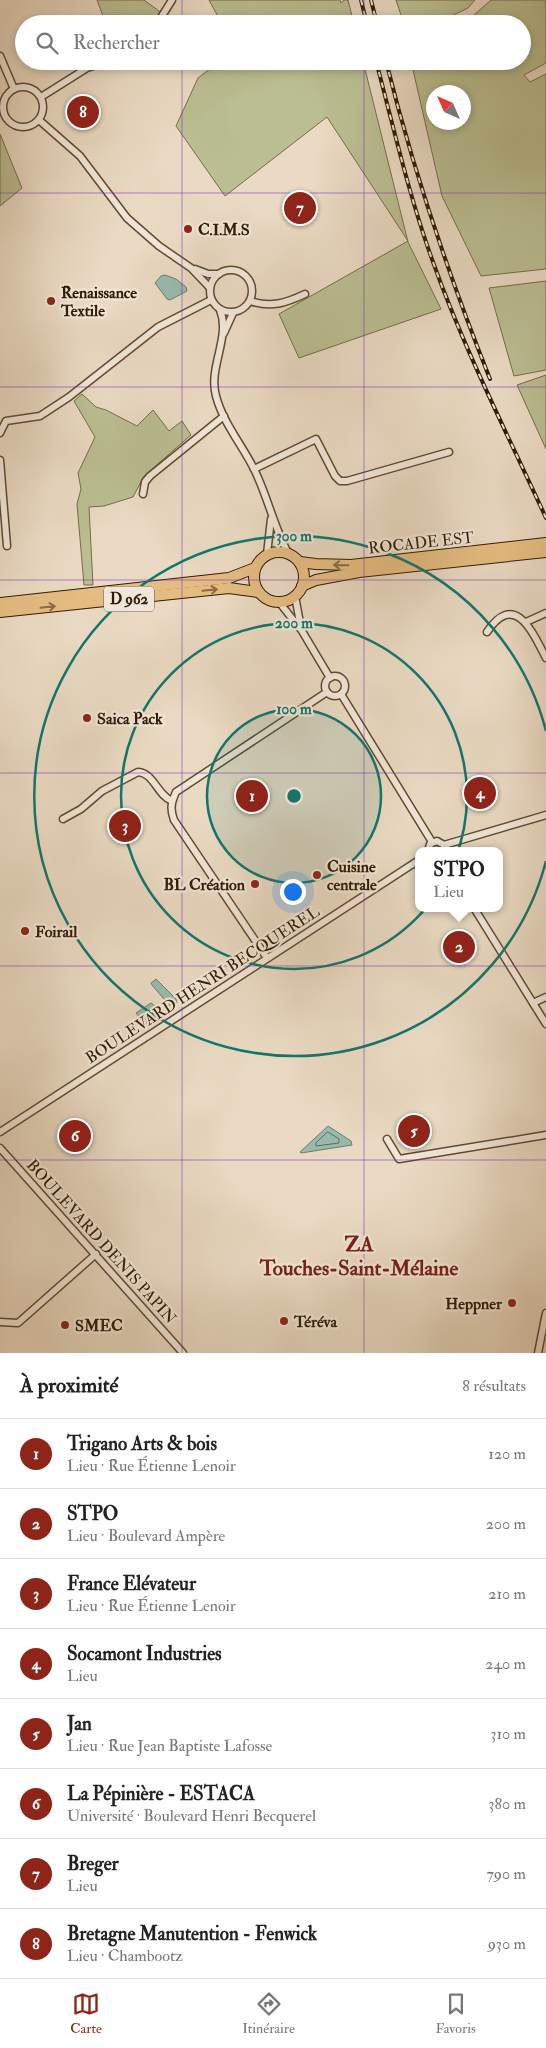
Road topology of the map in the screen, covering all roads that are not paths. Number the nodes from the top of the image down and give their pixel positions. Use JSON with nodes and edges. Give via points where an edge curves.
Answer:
{"nodes":[{"id":1,"x":172,"y":0,"type":"edge"},
{"id":2,"x":163,"y":15,"type":"edge"},
{"id":3,"x":0,"y":56,"type":"edge"},
{"id":4,"x":84,"y":70,"type":"edge"},
{"id":5,"x":14,"y":89,"type":"junction"},
{"id":6,"x":41,"y":97,"type":"junction"},
{"id":7,"x":2,"y":112,"type":"edge"},
{"id":8,"x":39,"y":120,"type":"junction"},
{"id":9,"x":191,"y":268,"type":"junction"},
{"id":10,"x":219,"y":274,"type":"junction"},
{"id":11,"x":210,"y":288,"type":"junction"},
{"id":12,"x":305,"y":294,"type":"dead end"},
{"id":13,"x":212,"y":300,"type":"junction"},
{"id":14,"x":250,"y":301,"type":"junction"},
{"id":15,"x":220,"y":310,"type":"junction"},
{"id":16,"x":233,"y":312,"type":"junction"},
{"id":17,"x":222,"y":337,"type":"junction"},
{"id":18,"x":224,"y":416,"type":"junction"},
{"id":19,"x":0,"y":433,"type":"edge"},
{"id":20,"x":449,"y":452,"type":"dead end"},
{"id":21,"x":0,"y":460,"type":"edge"},
{"id":22,"x":254,"y":469,"type":"junction"},
{"id":23,"x":143,"y":494,"type":"dead end"},
{"id":24,"x":272,"y":515,"type":"junction"},
{"id":25,"x":546,"y":544,"type":"edge"},
{"id":26,"x":7,"y":546,"type":"dead end"},
{"id":27,"x":546,"y":552,"type":"edge"},
{"id":28,"x":288,"y":553,"type":"junction"},
{"id":29,"x":267,"y":554,"type":"junction"},
{"id":30,"x":300,"y":562,"type":"junction"},
{"id":31,"x":255,"y":568,"type":"junction"},
{"id":32,"x":302,"y":586,"type":"junction"},
{"id":33,"x":258,"y":592,"type":"junction"},
{"id":34,"x":295,"y":596,"type":"junction"},
{"id":35,"x":279,"y":602,"type":"junction"},
{"id":36,"x":0,"y":603,"type":"edge"},
{"id":37,"x":0,"y":612,"type":"edge"},
{"id":38,"x":546,"y":613,"type":"edge"},
{"id":39,"x":526,"y":622,"type":"junction"},
{"id":40,"x":302,"y":631,"type":"junction"},
{"id":41,"x":487,"y":632,"type":"dead end"},
{"id":42,"x":546,"y":658,"type":"edge"},
{"id":43,"x":330,"y":678,"type":"junction"},
{"id":44,"x":327,"y":692,"type":"junction"},
{"id":45,"x":341,"y":694,"type":"junction"},
{"id":46,"x":172,"y":801,"type":"junction"},
{"id":47,"x":546,"y":815,"type":"edge"},
{"id":48,"x":63,"y":819,"type":"dead end"},
{"id":49,"x":432,"y":842,"type":"junction"},
{"id":50,"x":429,"y":847,"type":"edge"},
{"id":51,"x":443,"y":847,"type":"edge"},
{"id":52,"x":447,"y":847,"type":"edge"},
{"id":53,"x":415,"y":863,"type":"edge"},
{"id":54,"x":476,"y":912,"type":"edge"},
{"id":55,"x":267,"y":958,"type":"junction"},
{"id":56,"x":546,"y":997,"type":"edge"},
{"id":57,"x":533,"y":1003,"type":"junction"},
{"id":58,"x":546,"y":1024,"type":"edge"},
{"id":59,"x":0,"y":1132,"type":"edge"},
{"id":60,"x":546,"y":1135,"type":"edge"},
{"id":61,"x":387,"y":1140,"type":"dead end"},
{"id":62,"x":0,"y":1148,"type":"edge"},
{"id":63,"x":96,"y":1254,"type":"junction"},
{"id":64,"x":546,"y":1313,"type":"edge"},
{"id":65,"x":0,"y":1322,"type":"edge"},
{"id":66,"x":183,"y":1353,"type":"edge"},
{"id":67,"x":538,"y":1353,"type":"edge"}],
"edges":[{"from":1,"to":2,"type":"street"},
{"from":3,"to":5,"type":"street"},
{"from":4,"to":6,"type":"street"},
{"from":5,"to":6,"type":"street","via":[[32,89]]},
{"from":5,"to":7,"type":"street","via":[[5,98]]},
{"from":6,"to":8,"type":"street","via":[[44,105]]},
{"from":7,"to":8,"type":"street","via":[[10,122],[22,127]]},
{"from":8,"to":9,"type":"street","via":[[80,156],[127,218]]},
{"from":9,"to":10,"type":"street"},
{"from":9,"to":11,"type":"street"},
{"from":10,"to":11,"type":"street"},
{"from":10,"to":14,"type":"street","via":[[235,270],[247,277],[252,288]]},
{"from":11,"to":13,"type":"street"},
{"from":12,"to":14,"type":"street","via":[[285,304],[261,305]]},
{"from":13,"to":15,"type":"street"},
{"from":13,"to":19,"type":"street","via":[[158,327],[40,416],[6,421]]},
{"from":14,"to":16,"type":"street","via":[[240,311]]},
{"from":15,"to":16,"type":"street"},
{"from":15,"to":17,"type":"street"},
{"from":16,"to":17,"type":"street"},
{"from":17,"to":18,"type":"street","via":[[214,374],[216,396]]},
{"from":18,"to":22,"type":"street"},
{"from":18,"to":23,"type":"street","via":[[150,476]]},
{"from":20,"to":22,"type":"street","via":[[347,481],[336,476],[316,439]]},
{"from":21,"to":26,"type":"street"},
{"from":22,"to":24,"type":"street"},
{"from":24,"to":28,"type":"street"},
{"from":24,"to":29,"type":"street"},
{"from":25,"to":30,"type":"main road","name":"ROCADE EST","one_way":true,"via":[[351,565]]},
{"from":27,"to":32,"type":"main road","via":[[359,572]]},
{"from":28,"to":29,"type":"main road","via":[[277,551]]},
{"from":28,"to":30,"type":"main road"},
{"from":29,"to":31,"type":"main road"},
{"from":30,"to":32,"type":"main road","via":[[304,578]]},
{"from":31,"to":33,"type":"main road","via":[[253,576]]},
{"from":31,"to":36,"type":"main road","number":"D 962","via":[[229,578]]},
{"from":32,"to":34,"type":"main road"},
{"from":33,"to":35,"type":"main road"},
{"from":37,"to":33,"type":"main road","number":"D 962","one_way":true,"via":[[229,588]]},
{"from":34,"to":35,"type":"main road"},
{"from":34,"to":40,"type":"street"},
{"from":35,"to":40,"type":"street"},
{"from":38,"to":39,"type":"street"},
{"from":39,"to":41,"type":"street","via":[[512,614],[505,615],[498,618]]},
{"from":39,"to":42,"type":"street"},
{"from":40,"to":43,"type":"street"},
{"from":43,"to":44,"type":"street","via":[[326,683]]},
{"from":43,"to":45,"type":"street","via":[[343,680],[345,689]]},
{"from":44,"to":45,"type":"street"},
{"from":44,"to":46,"type":"street","via":[[176,792]]},
{"from":45,"to":49,"type":"street"},
{"from":46,"to":48,"type":"street","via":[[148,775],[138,772],[102,791]]},
{"from":46,"to":55,"type":"street","via":[[174,820]]},
{"from":47,"to":52,"type":"street"},
{"from":49,"to":50,"type":"street"},
{"from":49,"to":51,"type":"street","via":[[437,841]]},
{"from":53,"to":55,"type":"street","name":"BOULEVARD HENRI BECQUEREL"},
{"from":54,"to":57,"type":"street"},
{"from":55,"to":59,"type":"street","name":"BOULEVARD HENRI BECQUEREL"},
{"from":56,"to":57,"type":"street"},
{"from":57,"to":58,"type":"street"},
{"from":60,"to":61,"type":"street","via":[[398,1159]]},
{"from":62,"to":63,"type":"street","name":"BOULEVARD DENIS PAPIN"},
{"from":63,"to":65,"type":"street","via":[[18,1323]]},
{"from":63,"to":66,"type":"street","name":"BOULEVARD DENIS PAPIN"},
{"from":64,"to":67,"type":"street"}]}
